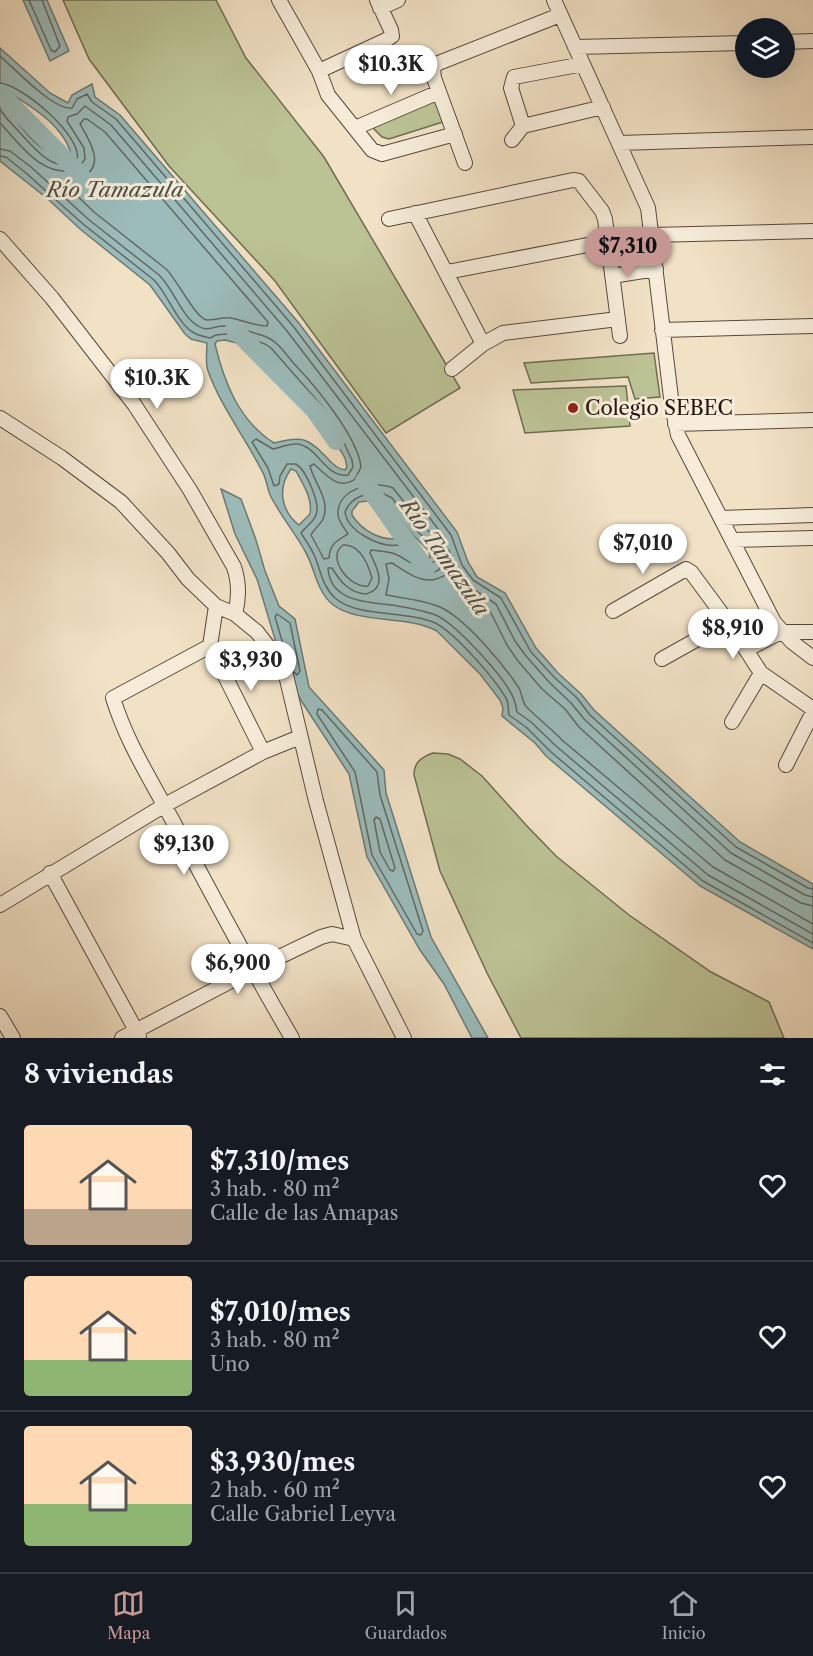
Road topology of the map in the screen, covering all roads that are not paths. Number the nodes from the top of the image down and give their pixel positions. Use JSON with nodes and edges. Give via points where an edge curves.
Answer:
{"nodes":[{"id":1,"x":279,"y":0,"type":"edge"},
{"id":2,"x":398,"y":0,"type":"edge"},
{"id":3,"x":554,"y":0,"type":"edge"},
{"id":4,"x":378,"y":4,"type":"edge"},
{"id":5,"x":560,"y":15,"type":"junction"},
{"id":6,"x":813,"y":41,"type":"edge"},
{"id":7,"x":795,"y":42,"type":"edge"},
{"id":8,"x":735,"y":43,"type":"edge"},
{"id":9,"x":575,"y":47,"type":"junction"},
{"id":10,"x":583,"y":64,"type":"junction"},
{"id":11,"x":319,"y":71,"type":"junction"},
{"id":12,"x":439,"y":92,"type":"junction"},
{"id":13,"x":603,"y":107,"type":"junction"},
{"id":14,"x":523,"y":126,"type":"junction"},
{"id":15,"x":355,"y":128,"type":"junction"},
{"id":16,"x":455,"y":134,"type":"junction"},
{"id":17,"x":813,"y":137,"type":"edge"},
{"id":18,"x":512,"y":140,"type":"dead end"},
{"id":19,"x":619,"y":143,"type":"junction"},
{"id":20,"x":465,"y":163,"type":"dead end"},
{"id":21,"x":415,"y":213,"type":"junction"},
{"id":22,"x":389,"y":219,"type":"dead end"},
{"id":23,"x":813,"y":231,"type":"edge"},
{"id":24,"x":652,"y":235,"type":"junction"},
{"id":25,"x":0,"y":239,"type":"edge"},
{"id":26,"x":608,"y":241,"type":"junction"},
{"id":27,"x":447,"y":272,"type":"junction"},
{"id":28,"x":657,"y":273,"type":"junction"},
{"id":29,"x":613,"y":280,"type":"junction"},
{"id":30,"x":618,"y":319,"type":"junction"},
{"id":31,"x":813,"y":326,"type":"edge"},
{"id":32,"x":662,"y":330,"type":"junction"},
{"id":33,"x":620,"y":336,"type":"dead end"},
{"id":34,"x":483,"y":344,"type":"junction"},
{"id":35,"x":452,"y":369,"type":"dead end"},
{"id":36,"x":0,"y":418,"type":"edge"},
{"id":37,"x":813,"y":420,"type":"edge"},
{"id":38,"x":675,"y":424,"type":"junction"},
{"id":39,"x":813,"y":515,"type":"edge"},
{"id":40,"x":721,"y":518,"type":"junction"},
{"id":41,"x":813,"y":538,"type":"edge"},
{"id":42,"x":733,"y":540,"type":"junction"},
{"id":43,"x":216,"y":606,"type":"junction"},
{"id":44,"x":613,"y":611,"type":"dead end"},
{"id":45,"x":235,"y":614,"type":"junction"},
{"id":46,"x":728,"y":622,"type":"junction"},
{"id":47,"x":781,"y":632,"type":"junction"},
{"id":48,"x":813,"y":632,"type":"edge"},
{"id":49,"x":210,"y":646,"type":"junction"},
{"id":50,"x":746,"y":650,"type":"junction"},
{"id":51,"x":813,"y":658,"type":"edge"},
{"id":52,"x":662,"y":659,"type":"dead end"},
{"id":53,"x":761,"y":673,"type":"junction"},
{"id":54,"x":813,"y":710,"type":"edge"},
{"id":55,"x":732,"y":722,"type":"dead end"},
{"id":56,"x":300,"y":736,"type":"junction"},
{"id":57,"x":263,"y":752,"type":"junction"},
{"id":58,"x":786,"y":765,"type":"dead end"},
{"id":59,"x":165,"y":805,"type":"junction"},
{"id":60,"x":50,"y":873,"type":"junction"},
{"id":61,"x":0,"y":904,"type":"edge"},
{"id":62,"x":354,"y":939,"type":"junction"},
{"id":63,"x":252,"y":970,"type":"junction"},
{"id":64,"x":0,"y":1016,"type":"edge"},
{"id":65,"x":138,"y":1034,"type":"edge"},
{"id":66,"x":13,"y":1038,"type":"edge"},
{"id":67,"x":122,"y":1038,"type":"edge"},
{"id":68,"x":292,"y":1038,"type":"edge"},
{"id":69,"x":404,"y":1038,"type":"edge"}],
"edges":[{"from":1,"to":11,"type":"street"},
{"from":2,"to":4,"type":"street"},
{"from":3,"to":5,"type":"street"},
{"from":4,"to":11,"type":"street","via":[[392,36]]},
{"from":5,"to":9,"type":"street"},
{"from":5,"to":12,"type":"street","via":[[436,64],[432,74]]},
{"from":6,"to":7,"type":"street"},
{"from":8,"to":9,"type":"street"},
{"from":9,"to":10,"type":"street"},
{"from":10,"to":13,"type":"street"},
{"from":10,"to":14,"type":"street","via":[[514,77],[511,88]]},
{"from":11,"to":15,"type":"street","via":[[328,95]]},
{"from":12,"to":15,"type":"street"},
{"from":12,"to":16,"type":"street"},
{"from":13,"to":14,"type":"street"},
{"from":13,"to":19,"type":"street"},
{"from":14,"to":18,"type":"street"},
{"from":15,"to":16,"type":"street","via":[[372,150],[382,153]]},
{"from":16,"to":20,"type":"street"},
{"from":17,"to":19,"type":"street"},
{"from":19,"to":24,"type":"street","via":[[644,196]]},
{"from":21,"to":22,"type":"street"},
{"from":21,"to":26,"type":"street","via":[[573,180],[579,181],[602,211]]},
{"from":21,"to":27,"type":"street"},
{"from":23,"to":24,"type":"street"},
{"from":24,"to":28,"type":"street"},
{"from":25,"to":45,"type":"street","via":[[52,298],[134,404],[190,490],[234,567],[238,604]]},
{"from":26,"to":27,"type":"street"},
{"from":26,"to":29,"type":"street"},
{"from":27,"to":34,"type":"street"},
{"from":28,"to":29,"type":"street"},
{"from":28,"to":32,"type":"street"},
{"from":29,"to":30,"type":"street"},
{"from":30,"to":33,"type":"street"},
{"from":30,"to":34,"type":"street","via":[[503,333]]},
{"from":31,"to":32,"type":"street"},
{"from":32,"to":38,"type":"street"},
{"from":34,"to":35,"type":"street"},
{"from":36,"to":43,"type":"street","via":[[121,502]]},
{"from":37,"to":38,"type":"street"},
{"from":38,"to":40,"type":"street"},
{"from":39,"to":40,"type":"street"},
{"from":40,"to":42,"type":"street"},
{"from":41,"to":42,"type":"street"},
{"from":42,"to":47,"type":"street"},
{"from":43,"to":45,"type":"street"},
{"from":43,"to":49,"type":"street"},
{"from":44,"to":46,"type":"street","via":[[686,569]]},
{"from":45,"to":56,"type":"street","via":[[257,632],[284,667]]},
{"from":46,"to":50,"type":"street"},
{"from":46,"to":52,"type":"street"},
{"from":47,"to":48,"type":"street"},
{"from":47,"to":50,"type":"street"},
{"from":47,"to":51,"type":"street"},
{"from":49,"to":57,"type":"street"},
{"from":49,"to":59,"type":"street","via":[[113,698],[121,723]]},
{"from":50,"to":53,"type":"street"},
{"from":53,"to":54,"type":"street"},
{"from":53,"to":55,"type":"street"},
{"from":54,"to":58,"type":"street"},
{"from":56,"to":57,"type":"street"},
{"from":56,"to":62,"type":"street"},
{"from":57,"to":59,"type":"street"},
{"from":59,"to":60,"type":"street"},
{"from":59,"to":63,"type":"street"},
{"from":60,"to":61,"type":"street"},
{"from":60,"to":65,"type":"street"},
{"from":62,"to":63,"type":"street","via":[[332,934],[321,937]]},
{"from":62,"to":69,"type":"street"},
{"from":63,"to":65,"type":"street"},
{"from":63,"to":68,"type":"street"},
{"from":64,"to":66,"type":"street"},
{"from":65,"to":67,"type":"street"}]}
